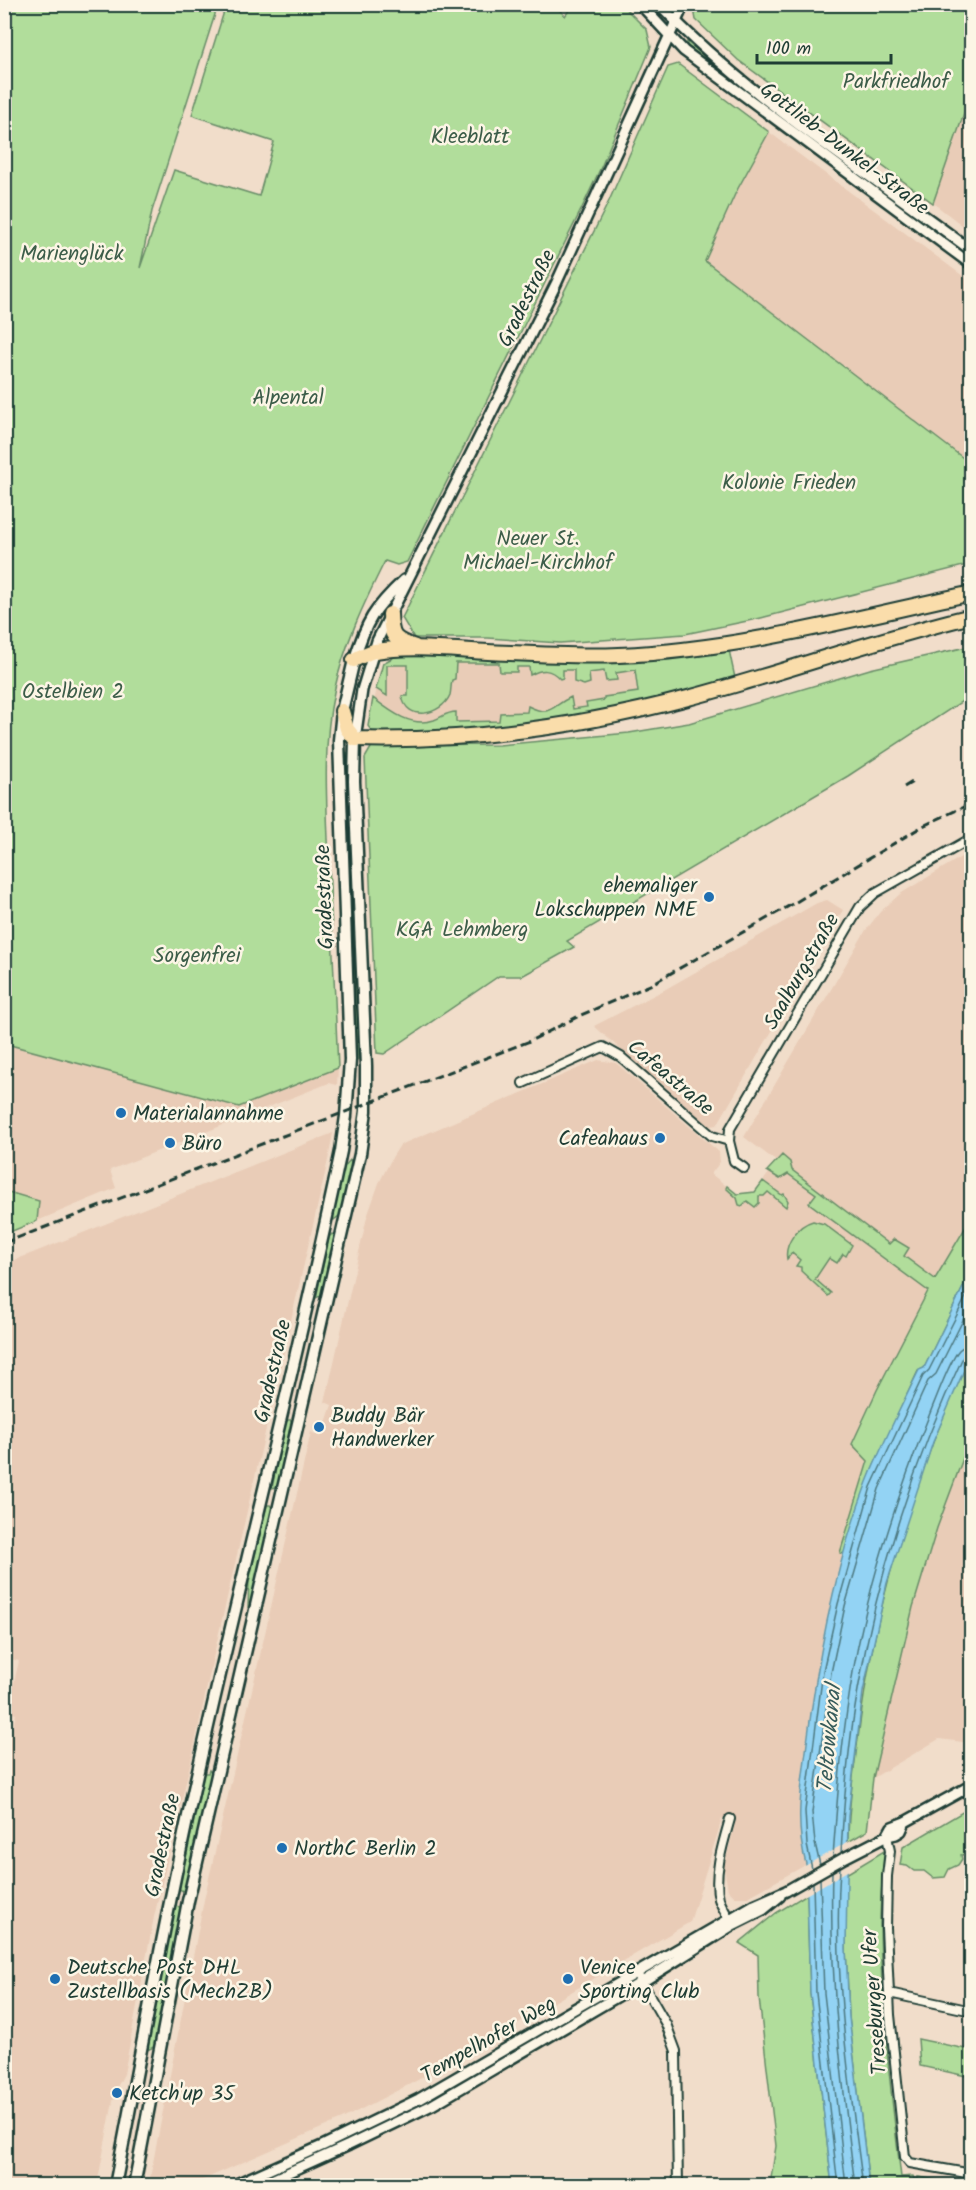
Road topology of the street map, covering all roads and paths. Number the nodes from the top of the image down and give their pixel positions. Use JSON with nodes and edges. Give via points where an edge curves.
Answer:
{"nodes":[{"id":1,"x":640,"y":4,"type":"edge"},
{"id":2,"x":659,"y":4,"type":"edge"},
{"id":3,"x":684,"y":4,"type":"edge"},
{"id":4,"x":676,"y":22,"type":"junction"},
{"id":5,"x":670,"y":36,"type":"junction"},
{"id":6,"x":972,"y":251,"type":"edge"},
{"id":7,"x":972,"y":265,"type":"edge"},
{"id":8,"x":410,"y":574,"type":"junction"},
{"id":9,"x":972,"y":593,"type":"edge"},
{"id":10,"x":390,"y":614,"type":"junction"},
{"id":11,"x":972,"y":616,"type":"edge"},
{"id":12,"x":420,"y":649,"type":"junction"},
{"id":13,"x":373,"y":651,"type":"junction"},
{"id":14,"x":354,"y":660,"type":"junction"},
{"id":15,"x":342,"y":711,"type":"junction"},
{"id":16,"x":355,"y":739,"type":"junction"},
{"id":17,"x":972,"y":838,"type":"edge"},
{"id":18,"x":523,"y":1083,"type":"dead end"},
{"id":19,"x":729,"y":1141,"type":"junction"},
{"id":20,"x":744,"y":1168,"type":"dead end"},
{"id":21,"x":972,"y":1785,"type":"edge"},
{"id":22,"x":730,"y":1819,"type":"dead end"},
{"id":23,"x":887,"y":1836,"type":"junction"},
{"id":24,"x":731,"y":1922,"type":"junction"},
{"id":25,"x":636,"y":1973,"type":"junction"},
{"id":26,"x":642,"y":1982,"type":"junction"},
{"id":27,"x":889,"y":1993,"type":"junction"},
{"id":28,"x":972,"y":2011,"type":"edge"},
{"id":29,"x":378,"y":2120,"type":"junction"},
{"id":30,"x":383,"y":2129,"type":"junction"},
{"id":31,"x":972,"y":2174,"type":"edge"},
{"id":32,"x":137,"y":2184,"type":"edge"},
{"id":33,"x":116,"y":2185,"type":"edge"},
{"id":34,"x":232,"y":2186,"type":"edge"},
{"id":35,"x":258,"y":2186,"type":"edge"},
{"id":36,"x":678,"y":2186,"type":"edge"}],
"edges":[{"from":1,"to":5,"type":"street","name":"Gottlieb-Dunkel-Straße"},
{"from":2,"to":4,"type":"street","name":"Gottlieb-Dunkel-Straße"},
{"from":3,"to":4,"type":"street","name":"Gradestraße"},
{"from":4,"to":5,"type":"street","name":"Gradestraße"},
{"from":4,"to":6,"type":"street","name":"Gottlieb-Dunkel-Straße","via":[[730,71]]},
{"from":5,"to":7,"type":"street","name":"Gottlieb-Dunkel-Straße","via":[[710,71]]},
{"from":5,"to":8,"type":"street","name":"Gradestraße","via":[[556,284]]},
{"from":8,"to":10,"type":"street","name":"Gradestraße"},
{"from":8,"to":14,"type":"street","name":"Gradestraße","via":[[374,611]]},
{"from":9,"to":12,"type":"highway","via":[[782,635],[673,651],[568,656]]},
{"from":10,"to":12,"type":"highway","via":[[394,638]]},
{"from":10,"to":13,"type":"street","name":"Gradestraße"},
{"from":11,"to":16,"type":"highway","via":[[687,698],[570,724],[513,733]]},
{"from":12,"to":13,"type":"highway"},
{"from":13,"to":14,"type":"highway"},
{"from":13,"to":16,"type":"street","name":"Gradestraße"},
{"from":14,"to":15,"type":"main road","name":"Gradestraße"},
{"from":15,"to":16,"type":"highway","via":[[347,729]]},
{"from":15,"to":33,"type":"main road","name":"Gradestraße","via":[[338,758],[350,1060],[341,1151],[187,1820]]},
{"from":16,"to":32,"type":"main road","name":"Gradestraße","via":[[366,1066],[366,1111],[360,1154],[188,1902]]},
{"from":17,"to":19,"type":"street","name":"Saalburgstraße","via":[[875,893],[860,907],[735,1120]]},
{"from":18,"to":19,"type":"street","name":"Cafeastraße","via":[[603,1047],[621,1057],[712,1136]]},
{"from":19,"to":20,"type":"street","via":[[734,1161]]},
{"from":21,"to":23,"type":"street","name":"Tempelhofer Weg","via":[[892,1827]]},
{"from":22,"to":24,"type":"street","via":[[718,1890]]},
{"from":23,"to":24,"type":"street","name":"Tempelhofer Weg","via":[[763,1900]]},
{"from":23,"to":27,"type":"street","name":"Treseburger Ufer"},
{"from":24,"to":25,"type":"street","name":"Tempelhofer Weg"},
{"from":24,"to":26,"type":"street","name":"Tempelhofer Weg"},
{"from":25,"to":26,"type":"street"},
{"from":25,"to":29,"type":"street","name":"Tempelhofer Weg","via":[[468,2073]]},
{"from":26,"to":30,"type":"street","name":"Tempelhofer Weg"},
{"from":26,"to":36,"type":"street","via":[[676,2051]]},
{"from":27,"to":28,"type":"street"},
{"from":27,"to":31,"type":"street","name":"Treseburger Ufer","via":[[905,2157],[910,2163]]},
{"from":29,"to":30,"type":"street"},
{"from":29,"to":34,"type":"street","name":"Tempelhofer Weg"},
{"from":30,"to":35,"type":"street","name":"Tempelhofer Weg"}]}
